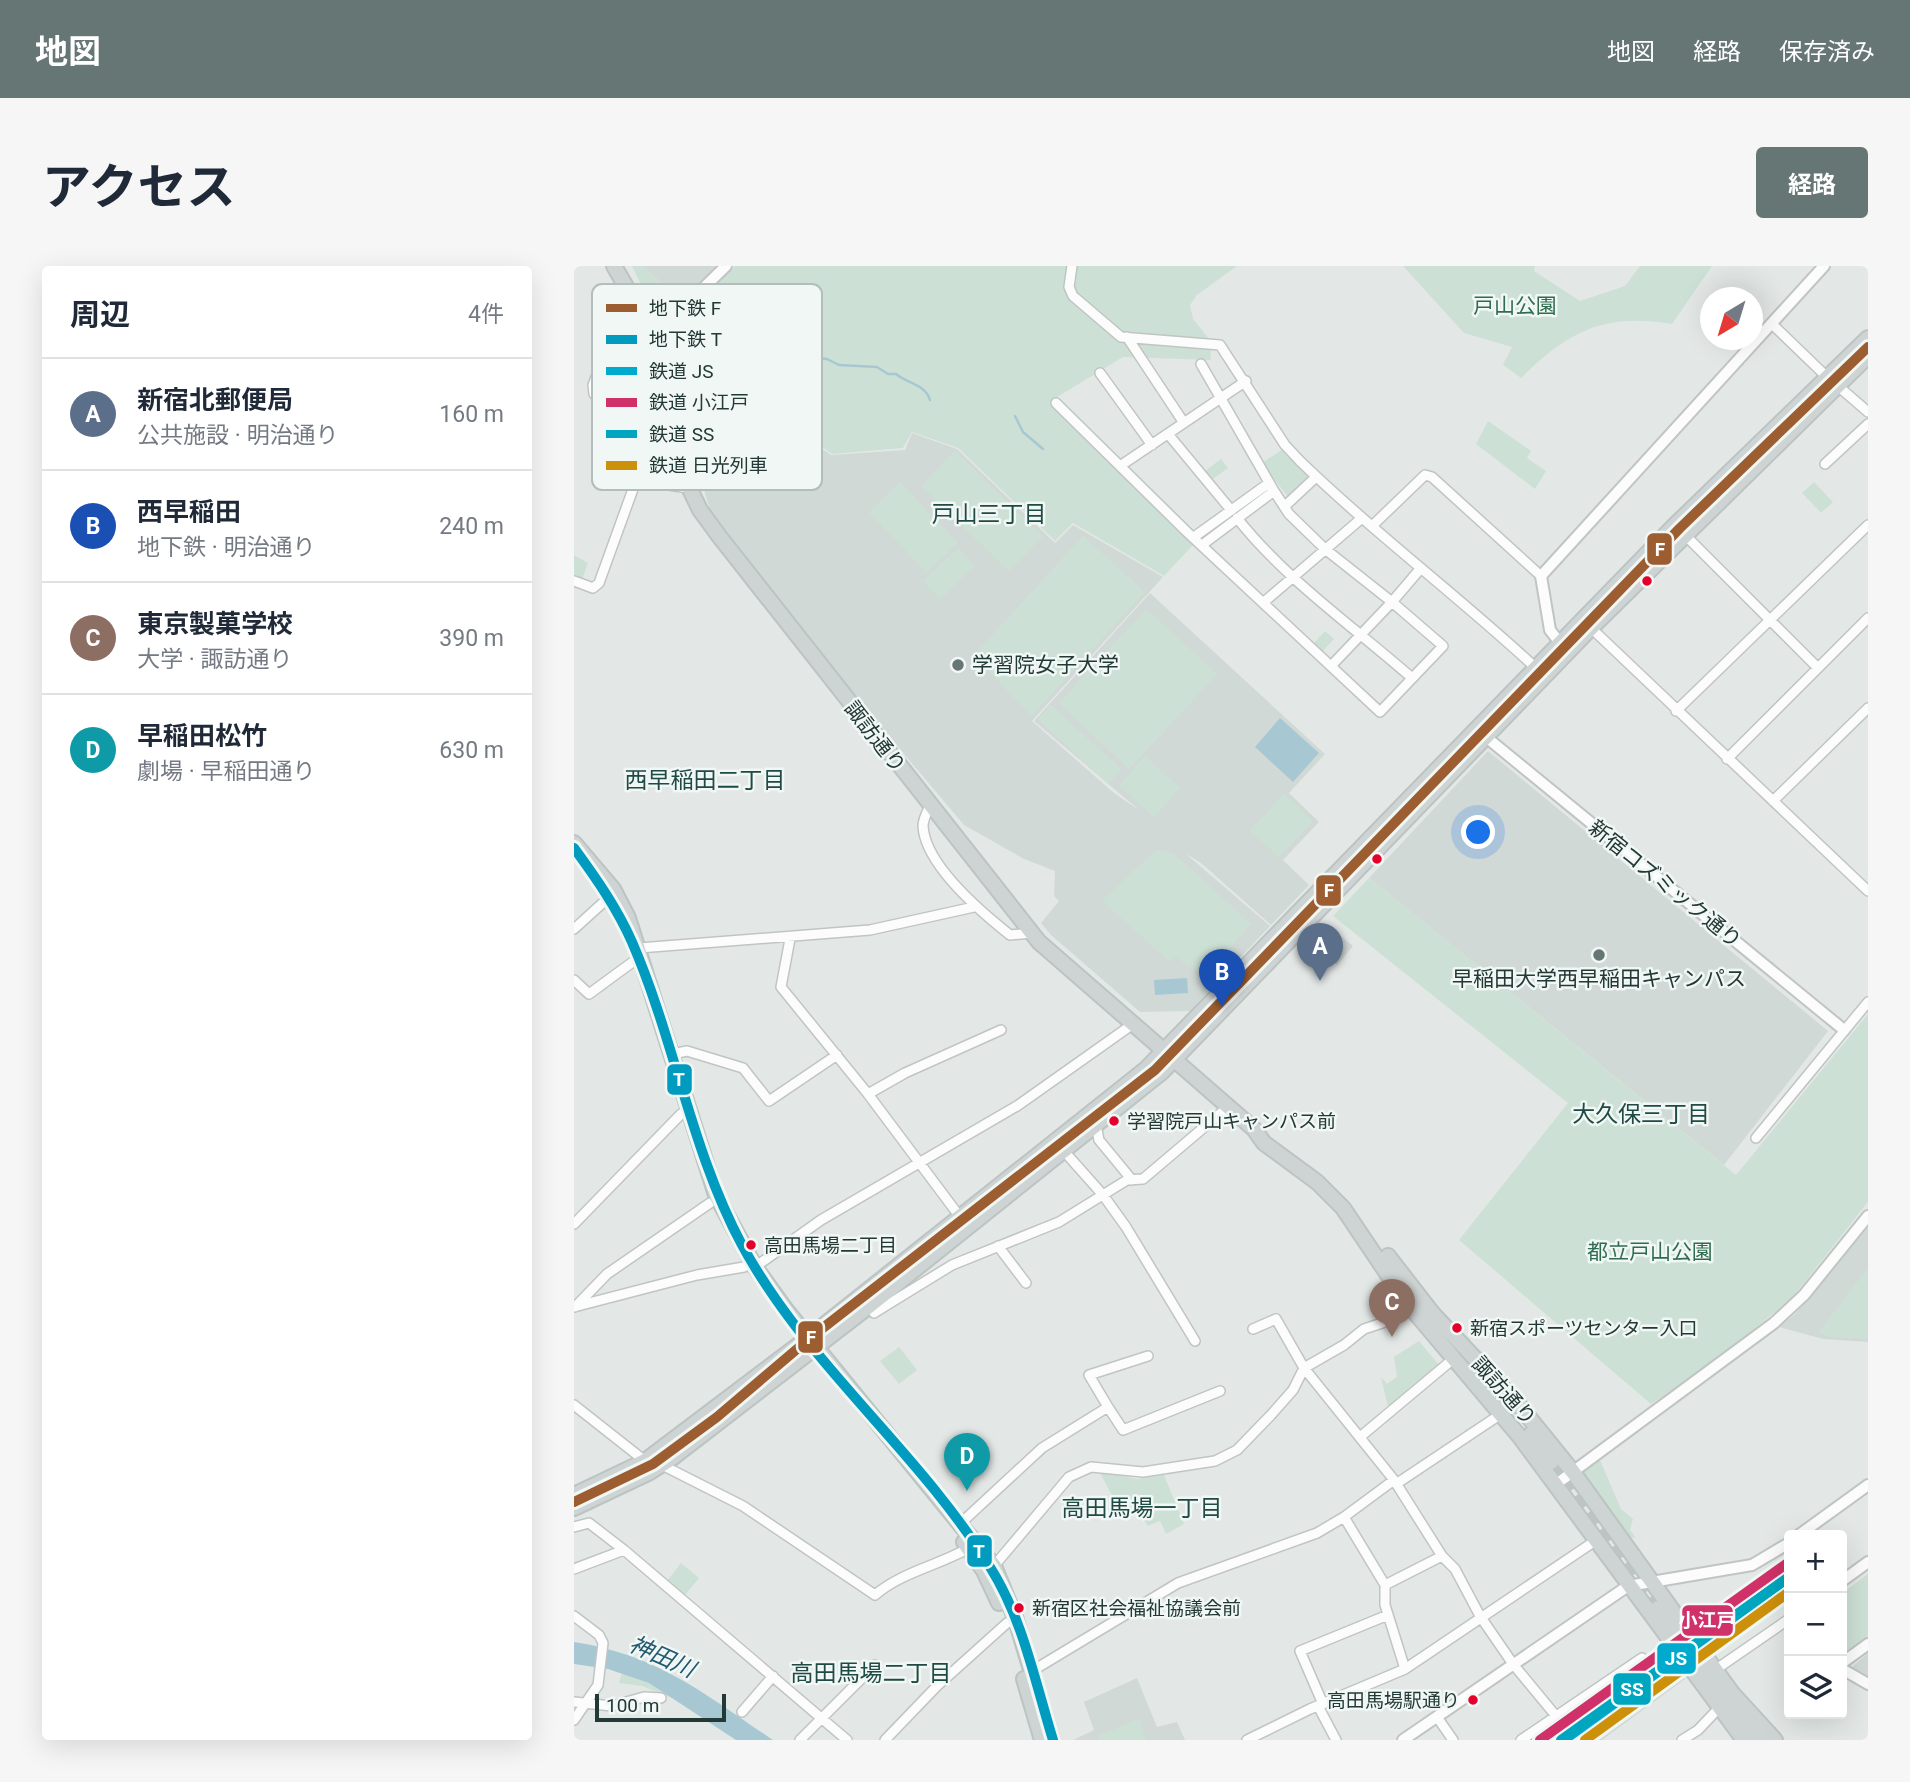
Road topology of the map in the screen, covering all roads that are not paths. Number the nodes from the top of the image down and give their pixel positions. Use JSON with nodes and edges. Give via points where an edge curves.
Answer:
{"nodes":[{"id":1,"x":614,"y":266,"type":"edge"},
{"id":2,"x":726,"y":266,"type":"edge"},
{"id":3,"x":1072,"y":266,"type":"edge"},
{"id":4,"x":1824,"y":266,"type":"edge"},
{"id":5,"x":625,"y":284,"type":"edge"},
{"id":6,"x":707,"y":284,"type":"edge"},
{"id":7,"x":1773,"y":325,"type":"junction"},
{"id":8,"x":1126,"y":337,"type":"junction"},
{"id":9,"x":1868,"y":338,"type":"edge"},
{"id":10,"x":1868,"y":355,"type":"edge"},
{"id":11,"x":1201,"y":364,"type":"dead end"},
{"id":12,"x":1100,"y":373,"type":"dead end"},
{"id":13,"x":1246,"y":381,"type":"junction"},
{"id":14,"x":1833,"y":382,"type":"junction"},
{"id":15,"x":1220,"y":398,"type":"junction"},
{"id":16,"x":1056,"y":403,"type":"dead end"},
{"id":17,"x":1868,"y":412,"type":"edge"},
{"id":18,"x":1184,"y":423,"type":"junction"},
{"id":19,"x":1868,"y":424,"type":"edge"},
{"id":20,"x":1168,"y":433,"type":"junction"},
{"id":21,"x":1152,"y":445,"type":"junction"},
{"id":22,"x":1825,"y":464,"type":"dead end"},
{"id":23,"x":1120,"y":466,"type":"junction"},
{"id":24,"x":1316,"y":477,"type":"junction"},
{"id":25,"x":1271,"y":487,"type":"junction"},
{"id":26,"x":633,"y":490,"type":"edge"},
{"id":27,"x":689,"y":490,"type":"edge"},
{"id":28,"x":1285,"y":506,"type":"junction"},
{"id":29,"x":1234,"y":514,"type":"junction"},
{"id":30,"x":1363,"y":518,"type":"junction"},
{"id":31,"x":1868,"y":525,"type":"edge"},
{"id":32,"x":1372,"y":526,"type":"junction"},
{"id":33,"x":1684,"y":534,"type":"junction"},
{"id":34,"x":1194,"y":537,"type":"junction"},
{"id":35,"x":1202,"y":545,"type":"junction"},
{"id":36,"x":1325,"y":549,"type":"junction"},
{"id":37,"x":1421,"y":568,"type":"junction"},
{"id":38,"x":1294,"y":575,"type":"junction"},
{"id":39,"x":1541,"y":576,"type":"junction"},
{"id":40,"x":574,"y":581,"type":"edge"},
{"id":41,"x":1392,"y":602,"type":"junction"},
{"id":42,"x":1264,"y":603,"type":"junction"},
{"id":43,"x":1868,"y":618,"type":"edge"},
{"id":44,"x":1768,"y":620,"type":"junction"},
{"id":45,"x":1587,"y":624,"type":"junction"},
{"id":46,"x":1362,"y":634,"type":"junction"},
{"id":47,"x":1560,"y":643,"type":"junction"},
{"id":48,"x":1331,"y":666,"type":"junction"},
{"id":49,"x":1818,"y":668,"type":"junction"},
{"id":50,"x":1540,"y":673,"type":"junction"},
{"id":51,"x":1412,"y":678,"type":"junction"},
{"id":52,"x":1868,"y":708,"type":"edge"},
{"id":53,"x":1676,"y":711,"type":"junction"},
{"id":54,"x":1486,"y":737,"type":"junction"},
{"id":55,"x":1727,"y":759,"type":"junction"},
{"id":56,"x":1773,"y":801,"type":"junction"},
{"id":57,"x":930,"y":806,"type":"junction"},
{"id":58,"x":574,"y":843,"type":"edge"},
{"id":59,"x":574,"y":857,"type":"edge"},
{"id":60,"x":1868,"y":891,"type":"edge"},
{"id":61,"x":607,"y":899,"type":"junction"},
{"id":62,"x":974,"y":907,"type":"junction"},
{"id":63,"x":574,"y":929,"type":"edge"},
{"id":64,"x":1032,"y":933,"type":"junction"},
{"id":65,"x":790,"y":939,"type":"junction"},
{"id":66,"x":636,"y":955,"type":"junction"},
{"id":67,"x":574,"y":980,"type":"edge"},
{"id":68,"x":1868,"y":1002,"type":"edge"},
{"id":69,"x":1133,"y":1024,"type":"junction"},
{"id":70,"x":1002,"y":1030,"type":"dead end"},
{"id":71,"x":1844,"y":1030,"type":"junction"},
{"id":72,"x":672,"y":1054,"type":"junction"},
{"id":73,"x":837,"y":1055,"type":"junction"},
{"id":74,"x":1169,"y":1056,"type":"junction"},
{"id":75,"x":868,"y":1094,"type":"junction"},
{"id":76,"x":1228,"y":1107,"type":"junction"},
{"id":77,"x":681,"y":1114,"type":"junction"},
{"id":78,"x":1096,"y":1125,"type":"junction"},
{"id":79,"x":1756,"y":1138,"type":"dead end"},
{"id":80,"x":1063,"y":1150,"type":"junction"},
{"id":81,"x":918,"y":1164,"type":"junction"},
{"id":82,"x":1132,"y":1180,"type":"junction"},
{"id":83,"x":1103,"y":1195,"type":"junction"},
{"id":84,"x":710,"y":1203,"type":"junction"},
{"id":85,"x":1868,"y":1216,"type":"edge"},
{"id":86,"x":960,"y":1217,"type":"junction"},
{"id":87,"x":574,"y":1224,"type":"edge"},
{"id":88,"x":998,"y":1246,"type":"junction"},
{"id":89,"x":749,"y":1267,"type":"junction"},
{"id":90,"x":1026,"y":1283,"type":"dead end"},
{"id":91,"x":1409,"y":1299,"type":"junction"},
{"id":92,"x":574,"y":1307,"type":"edge"},
{"id":93,"x":874,"y":1313,"type":"dead end"},
{"id":94,"x":1253,"y":1329,"type":"dead end"},
{"id":95,"x":1445,"y":1339,"type":"junction"},
{"id":96,"x":1195,"y":1341,"type":"dead end"},
{"id":97,"x":809,"y":1345,"type":"junction"},
{"id":98,"x":1148,"y":1356,"type":"dead end"},
{"id":99,"x":1452,"y":1360,"type":"junction"},
{"id":100,"x":1304,"y":1368,"type":"junction"},
{"id":101,"x":1220,"y":1391,"type":"dead end"},
{"id":102,"x":574,"y":1405,"type":"edge"},
{"id":103,"x":1108,"y":1407,"type":"junction"},
{"id":104,"x":1501,"y":1414,"type":"junction"},
{"id":105,"x":1360,"y":1437,"type":"junction"},
{"id":106,"x":645,"y":1461,"type":"junction"},
{"id":107,"x":1552,"y":1462,"type":"tunnel mouth"},
{"id":108,"x":662,"y":1465,"type":"junction"},
{"id":109,"x":1573,"y":1472,"type":"junction"},
{"id":110,"x":1395,"y":1482,"type":"junction"},
{"id":111,"x":1555,"y":1485,"type":"junction"},
{"id":112,"x":1868,"y":1485,"type":"edge"},
{"id":113,"x":574,"y":1495,"type":"edge"},
{"id":114,"x":574,"y":1508,"type":"edge"},
{"id":115,"x":1344,"y":1517,"type":"junction"},
{"id":116,"x":961,"y":1523,"type":"junction"},
{"id":117,"x":574,"y":1527,"type":"edge"},
{"id":118,"x":1806,"y":1530,"type":"edge"},
{"id":119,"x":1595,"y":1541,"type":"junction"},
{"id":120,"x":1784,"y":1546,"type":"edge"},
{"id":121,"x":969,"y":1548,"type":"junction"},
{"id":122,"x":624,"y":1550,"type":"junction"},
{"id":123,"x":1442,"y":1556,"type":"junction"},
{"id":124,"x":1868,"y":1562,"type":"edge"},
{"id":125,"x":994,"y":1566,"type":"junction"},
{"id":126,"x":574,"y":1569,"type":"edge"},
{"id":127,"x":1847,"y":1577,"type":"edge"},
{"id":128,"x":1651,"y":1581,"type":"junction"},
{"id":129,"x":1385,"y":1585,"type":"junction"},
{"id":130,"x":1628,"y":1586,"type":"junction"},
{"id":131,"x":1658,"y":1608,"type":"tunnel mouth"},
{"id":132,"x":1388,"y":1615,"type":"junction"},
{"id":133,"x":574,"y":1616,"type":"edge"},
{"id":134,"x":1480,"y":1616,"type":"junction"},
{"id":135,"x":1011,"y":1622,"type":"junction"},
{"id":136,"x":1784,"y":1622,"type":"edge"},
{"id":137,"x":1678,"y":1637,"type":"tunnel mouth"},
{"id":138,"x":1868,"y":1644,"type":"edge"},
{"id":139,"x":1642,"y":1658,"type":"dead end"},
{"id":140,"x":1847,"y":1659,"type":"edge"},
{"id":141,"x":1513,"y":1664,"type":"junction"},
{"id":142,"x":875,"y":1665,"type":"dead end"},
{"id":143,"x":1405,"y":1669,"type":"junction"},
{"id":144,"x":1708,"y":1669,"type":"junction"},
{"id":145,"x":1032,"y":1671,"type":"junction"},
{"id":146,"x":1847,"y":1672,"type":"edge"},
{"id":147,"x":773,"y":1676,"type":"junction"},
{"id":148,"x":1868,"y":1684,"type":"edge"},
{"id":149,"x":662,"y":1698,"type":"dead end"},
{"id":150,"x":574,"y":1702,"type":"edge"},
{"id":151,"x":585,"y":1705,"type":"junction"},
{"id":152,"x":1321,"y":1705,"type":"junction"},
{"id":153,"x":1718,"y":1709,"type":"junction"},
{"id":154,"x":742,"y":1712,"type":"dead end"},
{"id":155,"x":1556,"y":1716,"type":"junction"},
{"id":156,"x":1437,"y":1717,"type":"junction"},
{"id":157,"x":822,"y":1718,"type":"junction"},
{"id":158,"x":574,"y":1720,"type":"edge"},
{"id":159,"x":800,"y":1740,"type":"edge"},
{"id":160,"x":848,"y":1740,"type":"edge"},
{"id":161,"x":885,"y":1740,"type":"edge"},
{"id":162,"x":1042,"y":1740,"type":"edge"},
{"id":163,"x":1052,"y":1740,"type":"edge"},
{"id":164,"x":1247,"y":1740,"type":"edge"},
{"id":165,"x":1336,"y":1740,"type":"edge"},
{"id":166,"x":1403,"y":1740,"type":"edge"},
{"id":167,"x":1453,"y":1740,"type":"edge"},
{"id":168,"x":1521,"y":1740,"type":"edge"},
{"id":169,"x":1682,"y":1740,"type":"edge"},
{"id":170,"x":1744,"y":1740,"type":"edge"},
{"id":171,"x":1759,"y":1740,"type":"edge"},
{"id":172,"x":1775,"y":1740,"type":"edge"}],
"edges":[{"from":1,"to":5,"type":"main road","name":"諏訪通り"},
{"from":2,"to":6,"type":"street"},
{"from":3,"to":8,"type":"street","via":[[1069,287],[1073,296]]},
{"from":4,"to":7,"type":"street"},
{"from":7,"to":14,"type":"street"},
{"from":7,"to":39,"type":"street"},
{"from":8,"to":13,"type":"street","via":[[1220,345]]},
{"from":8,"to":18,"type":"street"},
{"from":9,"to":14,"type":"main road"},
{"from":10,"to":14,"type":"main road"},
{"from":11,"to":15,"type":"street"},
{"from":12,"to":21,"type":"street"},
{"from":13,"to":15,"type":"street"},
{"from":13,"to":24,"type":"street","via":[[1285,445]]},
{"from":14,"to":17,"type":"street"},
{"from":14,"to":33,"type":"main road"},
{"from":14,"to":45,"type":"main road","via":[[1673,527]]},
{"from":15,"to":18,"type":"street"},
{"from":15,"to":25,"type":"street"},
{"from":16,"to":23,"type":"street"},
{"from":18,"to":20,"type":"street"},
{"from":19,"to":22,"type":"street"},
{"from":20,"to":21,"type":"street"},
{"from":20,"to":29,"type":"street"},
{"from":21,"to":23,"type":"street"},
{"from":23,"to":34,"type":"street"},
{"from":24,"to":28,"type":"street"},
{"from":24,"to":30,"type":"street"},
{"from":25,"to":28,"type":"street"},
{"from":25,"to":29,"type":"street"},
{"from":26,"to":40,"type":"street","via":[[599,583],[593,588]]},
{"from":27,"to":57,"type":"main road","name":"諏訪通り","via":[[726,546]]},
{"from":28,"to":36,"type":"street"},
{"from":29,"to":34,"type":"street"},
{"from":29,"to":35,"type":"street"},
{"from":29,"to":38,"type":"street"},
{"from":30,"to":32,"type":"street"},
{"from":30,"to":36,"type":"street"},
{"from":31,"to":44,"type":"street"},
{"from":32,"to":37,"type":"street"},
{"from":32,"to":39,"type":"street","via":[[1425,475],[1432,477]]},
{"from":33,"to":44,"type":"street"},
{"from":33,"to":45,"type":"main road"},
{"from":34,"to":35,"type":"street"},
{"from":35,"to":42,"type":"street"},
{"from":36,"to":38,"type":"street"},
{"from":36,"to":41,"type":"street"},
{"from":37,"to":41,"type":"street"},
{"from":37,"to":50,"type":"street"},
{"from":38,"to":42,"type":"street"},
{"from":38,"to":46,"type":"street"},
{"from":39,"to":47,"type":"street","via":[[1550,630]]},
{"from":41,"to":46,"type":"street"},
{"from":41,"to":51,"type":"street","via":[[1443,646]]},
{"from":42,"to":48,"type":"street"},
{"from":43,"to":49,"type":"street"},
{"from":44,"to":49,"type":"street"},
{"from":44,"to":53,"type":"street"},
{"from":45,"to":47,"type":"main road"},
{"from":45,"to":50,"type":"main road"},
{"from":45,"to":53,"type":"street"},
{"from":46,"to":48,"type":"street"},
{"from":46,"to":51,"type":"street"},
{"from":47,"to":50,"type":"main road"},
{"from":48,"to":51,"type":"street","via":[[1381,712]]},
{"from":49,"to":55,"type":"street"},
{"from":50,"to":54,"type":"main road"},
{"from":50,"to":74,"type":"main road"},
{"from":52,"to":56,"type":"street"},
{"from":53,"to":55,"type":"street"},
{"from":54,"to":71,"type":"street","name":"新宿コズミック通り"},
{"from":54,"to":74,"type":"main road"},
{"from":55,"to":56,"type":"street"},
{"from":56,"to":60,"type":"street"},
{"from":57,"to":62,"type":"street","via":[[923,824],[926,839],[944,872]]},
{"from":57,"to":64,"type":"main road","name":"諏訪通り"},
{"from":58,"to":66,"type":"main road","via":[[620,900]]},
{"from":59,"to":61,"type":"main road"},
{"from":61,"to":63,"type":"street"},
{"from":61,"to":66,"type":"main road"},
{"from":62,"to":64,"type":"street","via":[[1010,935]]},
{"from":62,"to":65,"type":"street","via":[[870,930]]},
{"from":64,"to":69,"type":"main road","name":"諏訪通り"},
{"from":65,"to":66,"type":"street"},
{"from":65,"to":73,"type":"street","via":[[780,986]]},
{"from":66,"to":67,"type":"street","via":[[589,994]]},
{"from":66,"to":72,"type":"main road"},
{"from":66,"to":77,"type":"main road"},
{"from":68,"to":71,"type":"street"},
{"from":69,"to":74,"type":"main road","name":"諏訪通り"},
{"from":69,"to":81,"type":"street","via":[[1017,1106]]},
{"from":70,"to":75,"type":"street"},
{"from":71,"to":79,"type":"street"},
{"from":72,"to":73,"type":"street","via":[[687,1051],[743,1068],[769,1101]]},
{"from":72,"to":89,"type":"main road","via":[[712,1185]]},
{"from":73,"to":75,"type":"street"},
{"from":74,"to":76,"type":"main road","name":"諏訪通り"},
{"from":74,"to":78,"type":"main road"},
{"from":74,"to":86,"type":"main road"},
{"from":75,"to":81,"type":"street"},
{"from":76,"to":82,"type":"street","via":[[1143,1179]]},
{"from":76,"to":91,"type":"main road","name":"諏訪通り","via":[[1343,1208]]},
{"from":77,"to":84,"type":"main road"},
{"from":77,"to":87,"type":"street"},
{"from":78,"to":80,"type":"main road"},
{"from":78,"to":82,"type":"street","via":[[1099,1140]]},
{"from":80,"to":83,"type":"street"},
{"from":80,"to":97,"type":"main road"},
{"from":81,"to":86,"type":"street"},
{"from":81,"to":89,"type":"street"},
{"from":82,"to":83,"type":"street"},
{"from":83,"to":88,"type":"street","via":[[1059,1222]]},
{"from":83,"to":96,"type":"street"},
{"from":84,"to":89,"type":"main road"},
{"from":84,"to":92,"type":"street","via":[[607,1273]]},
{"from":85,"to":109,"type":"street","via":[[1804,1295],[1774,1323]]},
{"from":86,"to":97,"type":"main road"},
{"from":88,"to":90,"type":"street"},
{"from":88,"to":93,"type":"street","via":[[952,1265]]},
{"from":89,"to":92,"type":"street","via":[[696,1275]]},
{"from":89,"to":97,"type":"main road"},
{"from":91,"to":95,"type":"main road","name":"諏訪通り"},
{"from":91,"to":100,"type":"street","via":[[1391,1318],[1364,1329]]},
{"from":94,"to":100,"type":"street","via":[[1276,1320]]},
{"from":95,"to":99,"type":"main road","name":"諏訪通り"},
{"from":95,"to":107,"type":"main road"},
{"from":95,"to":109,"type":"main road","name":"諏訪通り","via":[[1518,1404]]},
{"from":97,"to":106,"type":"main road"},
{"from":97,"to":108,"type":"main road"},
{"from":97,"to":116,"type":"main road"},
{"from":97,"to":121,"type":"main road"},
{"from":98,"to":103,"type":"street","via":[[1089,1376]]},
{"from":99,"to":104,"type":"main road","name":"諏訪通り"},
{"from":99,"to":105,"type":"street"},
{"from":100,"to":105,"type":"street"},
{"from":100,"to":125,"type":"street","via":[[1293,1390],[1263,1424],[1237,1450],[1215,1461],[1143,1472],[1091,1467],[1069,1477]]},
{"from":101,"to":103,"type":"street","via":[[1124,1430]]},
{"from":102,"to":106,"type":"street"},
{"from":103,"to":116,"type":"street","via":[[1042,1448]]},
{"from":104,"to":110,"type":"street"},
{"from":104,"to":111,"type":"main road","name":"諏訪通り"},
{"from":105,"to":110,"type":"street"},
{"from":106,"to":113,"type":"main road"},
{"from":108,"to":114,"type":"main road"},
{"from":108,"to":121,"type":"street","via":[[743,1506],[875,1595],[894,1578],[931,1568]]},
{"from":109,"to":111,"type":"street"},
{"from":109,"to":128,"type":"main road","name":"諏訪通り"},
{"from":110,"to":115,"type":"street"},
{"from":110,"to":123,"type":"street"},
{"from":111,"to":119,"type":"main road","name":"諏訪通り"},
{"from":112,"to":118,"type":"street"},
{"from":115,"to":129,"type":"street"},
{"from":115,"to":145,"type":"street","via":[[1317,1533],[1178,1583]]},
{"from":116,"to":125,"type":"main road"},
{"from":117,"to":122,"type":"street","via":[[589,1524]]},
{"from":119,"to":130,"type":"main road","name":"諏訪通り"},
{"from":119,"to":134,"type":"street"},
{"from":120,"to":128,"type":"street","via":[[1752,1565]]},
{"from":121,"to":135,"type":"main road"},
{"from":122,"to":126,"type":"street"},
{"from":122,"to":147,"type":"street"},
{"from":123,"to":129,"type":"street"},
{"from":123,"to":134,"type":"street","via":[[1455,1569]]},
{"from":124,"to":127,"type":"street"},
{"from":125,"to":135,"type":"main road"},
{"from":128,"to":130,"type":"street"},
{"from":128,"to":144,"type":"main road","name":"諏訪通り"},
{"from":129,"to":132,"type":"street"},
{"from":130,"to":141,"type":"street"},
{"from":130,"to":153,"type":"main road","name":"諏訪通り"},
{"from":131,"to":137,"type":"main road"},
{"from":132,"to":143,"type":"street"},
{"from":132,"to":152,"type":"street","via":[[1300,1651]]},
{"from":133,"to":151,"type":"street","via":[[599,1635],[603,1647],[598,1685]]},
{"from":134,"to":141,"type":"street"},
{"from":134,"to":143,"type":"street"},
{"from":135,"to":145,"type":"main road"},
{"from":135,"to":161,"type":"street","via":[[937,1686]]},
{"from":135,"to":162,"type":"main road"},
{"from":136,"to":144,"type":"street"},
{"from":138,"to":140,"type":"street"},
{"from":139,"to":155,"type":"street"},
{"from":141,"to":155,"type":"street"},
{"from":141,"to":156,"type":"street"},
{"from":142,"to":157,"type":"street"},
{"from":143,"to":152,"type":"street"},
{"from":144,"to":171,"type":"main road","via":[[1739,1720]]},
{"from":144,"to":172,"type":"main road"},
{"from":145,"to":163,"type":"main road"},
{"from":146,"to":148,"type":"street"},
{"from":147,"to":154,"type":"street"},
{"from":147,"to":157,"type":"street"},
{"from":149,"to":151,"type":"street"},
{"from":150,"to":151,"type":"street"},
{"from":151,"to":158,"type":"street"},
{"from":152,"to":164,"type":"street"},
{"from":152,"to":165,"type":"street"},
{"from":153,"to":169,"type":"street","via":[[1699,1730]]},
{"from":153,"to":170,"type":"main road","name":"諏訪通り"},
{"from":155,"to":168,"type":"street"},
{"from":156,"to":166,"type":"street"},
{"from":156,"to":167,"type":"street"},
{"from":157,"to":159,"type":"street"},
{"from":157,"to":160,"type":"street"}]}
